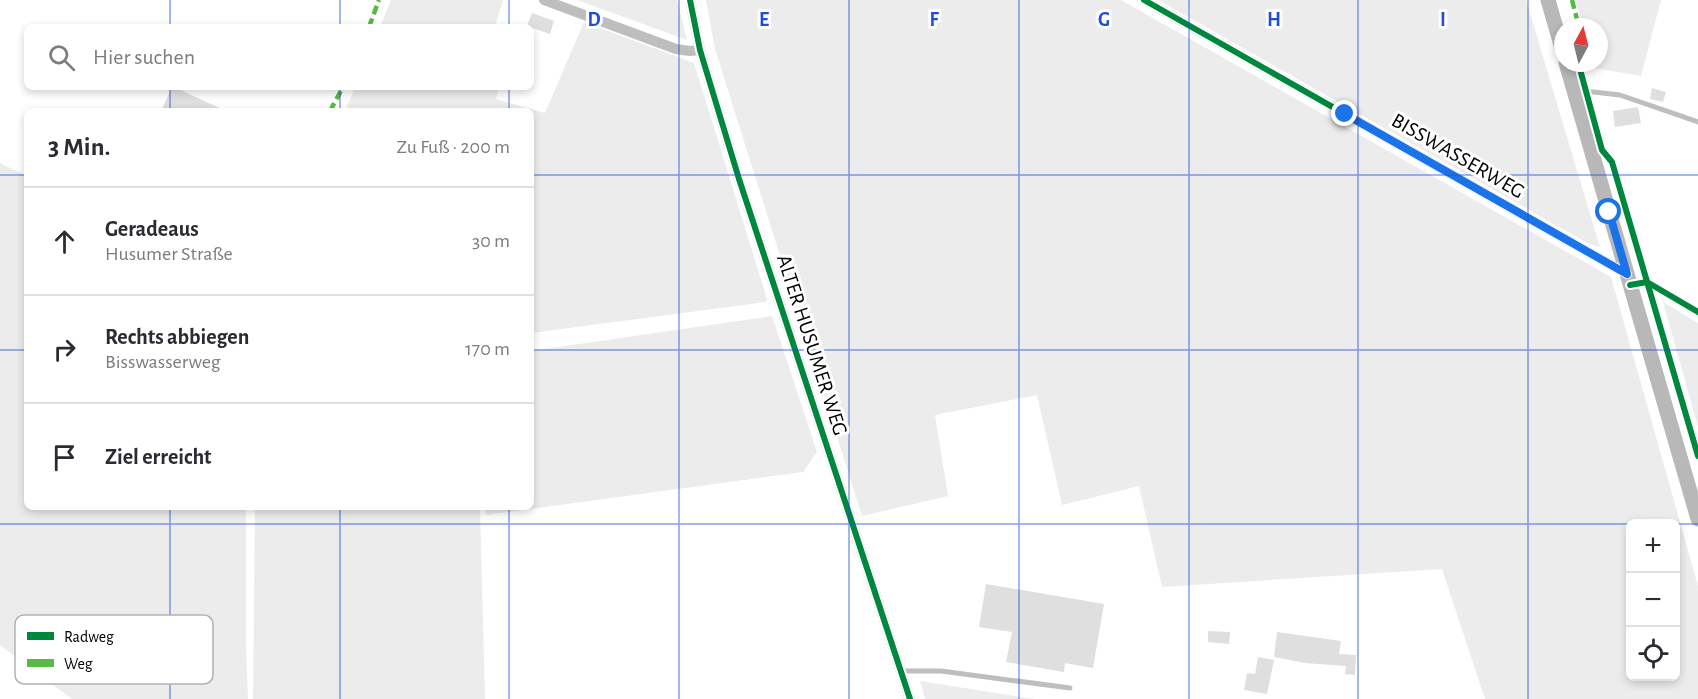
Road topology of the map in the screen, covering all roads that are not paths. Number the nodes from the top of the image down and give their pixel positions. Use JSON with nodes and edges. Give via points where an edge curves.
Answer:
{"nodes":[{"id":1,"x":544,"y":0,"type":"edge"},
{"id":2,"x":690,"y":0,"type":"edge"},
{"id":3,"x":1144,"y":0,"type":"edge"},
{"id":4,"x":1548,"y":0,"type":"edge"},
{"id":5,"x":1554,"y":21,"type":"edge"},
{"id":6,"x":700,"y":50,"type":"junction"},
{"id":7,"x":1569,"y":72,"type":"edge"},
{"id":8,"x":1574,"y":90,"type":"junction"},
{"id":9,"x":1698,"y":122,"type":"edge"},
{"id":10,"x":1627,"y":274,"type":"junction"},
{"id":11,"x":1698,"y":519,"type":"edge"},
{"id":12,"x":901,"y":671,"type":"junction"},
{"id":13,"x":1070,"y":688,"type":"dead end"},
{"id":14,"x":910,"y":699,"type":"edge"}],
"edges":[{"from":1,"to":6,"type":"street","via":[[676,49]]},
{"from":2,"to":6,"type":"street","name":"ALTER HUSUMER WEG"},
{"from":3,"to":10,"type":"street","name":"BISSWASSERWEG"},
{"from":4,"to":5,"type":"main road"},
{"from":6,"to":12,"type":"street","name":"ALTER HUSUMER WEG"},
{"from":7,"to":8,"type":"main road"},
{"from":8,"to":9,"type":"lane","via":[[1620,95]]},
{"from":8,"to":10,"type":"main road"},
{"from":10,"to":11,"type":"main road"},
{"from":12,"to":13,"type":"lane","via":[[930,669]]},
{"from":12,"to":14,"type":"street","name":"ALTER HUSUMER WEG"}]}
